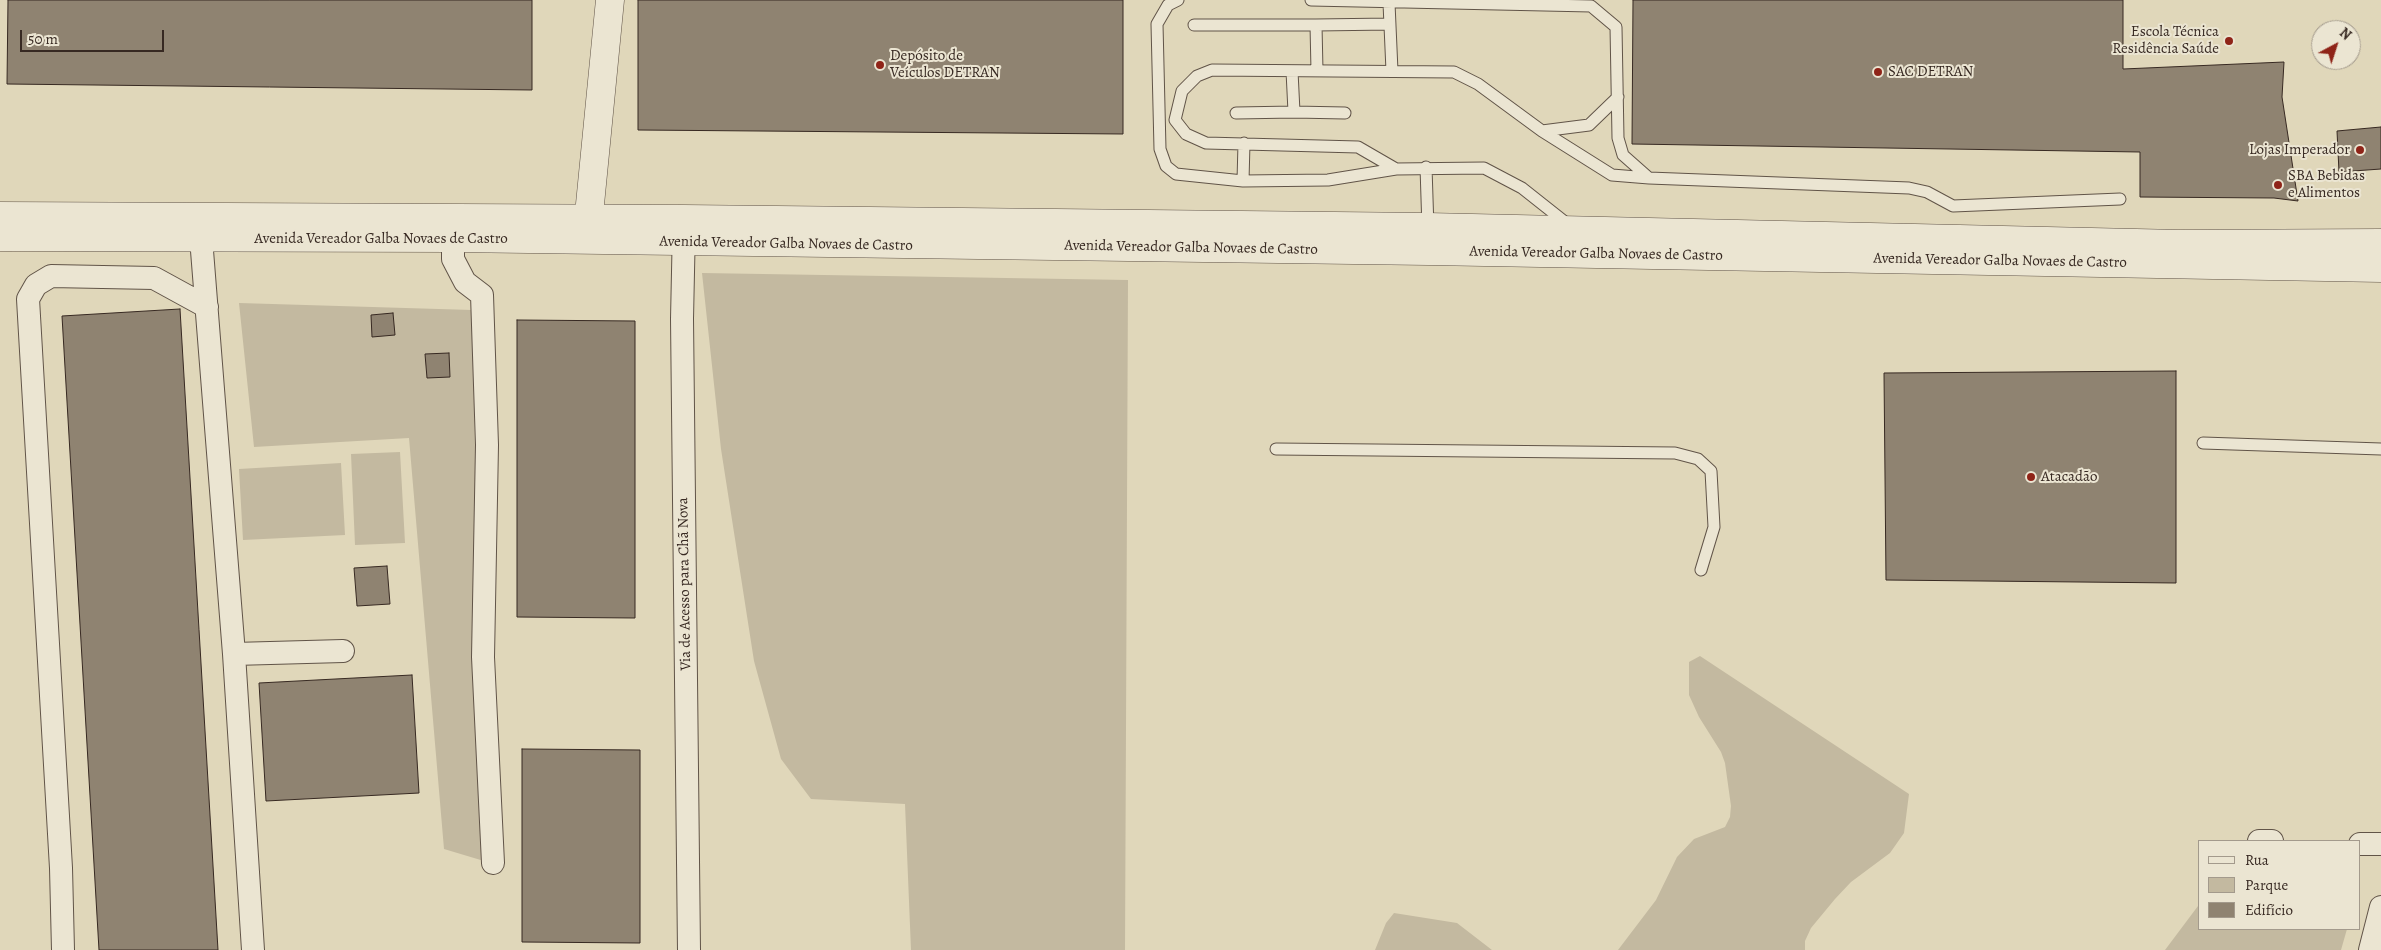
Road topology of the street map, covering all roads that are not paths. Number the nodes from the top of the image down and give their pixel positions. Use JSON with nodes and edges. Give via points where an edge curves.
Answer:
{"nodes":[{"id":1,"x":610,"y":0,"type":"edge"},
{"id":2,"x":1178,"y":0,"type":"edge"},
{"id":3,"x":1311,"y":0,"type":"edge"},
{"id":4,"x":1389,"y":3,"type":"junction"},
{"id":5,"x":1390,"y":24,"type":"junction"},
{"id":6,"x":1194,"y":25,"type":"dead end"},
{"id":7,"x":1316,"y":25,"type":"junction"},
{"id":8,"x":1292,"y":71,"type":"junction"},
{"id":9,"x":1317,"y":71,"type":"junction"},
{"id":10,"x":1392,"y":71,"type":"junction"},
{"id":11,"x":1618,"y":98,"type":"junction"},
{"id":12,"x":1294,"y":112,"type":"junction"},
{"id":13,"x":1236,"y":113,"type":"dead end"},
{"id":14,"x":1345,"y":113,"type":"dead end"},
{"id":15,"x":1542,"y":131,"type":"junction"},
{"id":16,"x":1244,"y":143,"type":"junction"},
{"id":17,"x":1426,"y":167,"type":"junction"},
{"id":18,"x":1396,"y":169,"type":"junction"},
{"id":19,"x":1649,"y":178,"type":"junction"},
{"id":20,"x":1243,"y":181,"type":"junction"},
{"id":21,"x":2120,"y":199,"type":"dead end"},
{"id":22,"x":0,"y":216,"type":"edge"},
{"id":23,"x":587,"y":229,"type":"junction"},
{"id":24,"x":1575,"y":230,"type":"junction"},
{"id":25,"x":684,"y":231,"type":"junction"},
{"id":26,"x":0,"y":237,"type":"edge"},
{"id":27,"x":201,"y":238,"type":"junction"},
{"id":28,"x":453,"y":238,"type":"junction"},
{"id":29,"x":1428,"y":239,"type":"junction"},
{"id":30,"x":2381,"y":243,"type":"edge"},
{"id":31,"x":2381,"y":268,"type":"edge"},
{"id":32,"x":207,"y":307,"type":"junction"},
{"id":33,"x":2203,"y":443,"type":"dead end"},
{"id":34,"x":1276,"y":449,"type":"dead end"},
{"id":35,"x":2381,"y":449,"type":"edge"},
{"id":36,"x":1701,"y":570,"type":"dead end"},
{"id":37,"x":343,"y":652,"type":"dead end"},
{"id":38,"x":234,"y":654,"type":"junction"},
{"id":39,"x":2361,"y":844,"type":"edge"},
{"id":40,"x":2381,"y":844,"type":"edge"},
{"id":41,"x":493,"y":863,"type":"dead end"},
{"id":42,"x":2381,"y":907,"type":"edge"},
{"id":43,"x":63,"y":950,"type":"edge"},
{"id":44,"x":253,"y":950,"type":"edge"},
{"id":45,"x":689,"y":950,"type":"edge"},
{"id":46,"x":2370,"y":950,"type":"edge"}],
"edges":[{"from":1,"to":23,"type":"street"},
{"from":2,"to":20,"type":"lane","via":[[1168,5],[1156,24],[1160,149],[1166,166],[1176,174]]},
{"from":3,"to":4,"type":"lane"},
{"from":4,"to":5,"type":"lane"},
{"from":4,"to":11,"type":"lane","via":[[1590,6],[1616,27]]},
{"from":5,"to":7,"type":"lane"},
{"from":5,"to":10,"type":"lane"},
{"from":6,"to":7,"type":"lane"},
{"from":7,"to":9,"type":"lane"},
{"from":8,"to":9,"type":"lane"},
{"from":8,"to":12,"type":"lane"},
{"from":8,"to":16,"type":"lane","via":[[1212,70],[1197,76],[1182,91],[1175,120],[1186,134],[1206,143]]},
{"from":9,"to":10,"type":"lane"},
{"from":10,"to":15,"type":"lane","via":[[1454,72],[1478,84]]},
{"from":11,"to":15,"type":"lane","via":[[1589,125]]},
{"from":11,"to":19,"type":"lane","via":[[1618,138],[1623,155]]},
{"from":12,"to":13,"type":"lane"},
{"from":12,"to":14,"type":"lane"},
{"from":15,"to":19,"type":"lane","via":[[1612,175]]},
{"from":16,"to":18,"type":"lane","via":[[1358,147]]},
{"from":16,"to":20,"type":"lane"},
{"from":17,"to":18,"type":"lane"},
{"from":17,"to":24,"type":"lane","via":[[1484,168],[1522,188]]},
{"from":17,"to":29,"type":"lane"},
{"from":18,"to":20,"type":"lane","via":[[1328,180]]},
{"from":19,"to":21,"type":"lane","via":[[1909,188],[1926,192],[1953,206]]},
{"from":22,"to":23,"type":"street","name":"Avenida Vereador Galba Novaes de Castro"},
{"from":23,"to":25,"type":"street","name":"Avenida Vereador Galba Novaes de Castro"},
{"from":23,"to":28,"type":"street","name":"Avenida Vereador Galba Novaes de Castro"},
{"from":24,"to":29,"type":"street","name":"Avenida Vereador Galba Novaes de Castro"},
{"from":24,"to":30,"type":"street","name":"Avenida Vereador Galba Novaes de Castro","via":[[2180,244]]},
{"from":25,"to":29,"type":"street","name":"Avenida Vereador Galba Novaes de Castro"},
{"from":25,"to":45,"type":"street","name":"Via de Acesso para Chã Nova","via":[[682,319]]},
{"from":26,"to":27,"type":"street","name":"Avenida Vereador Galba Novaes de Castro"},
{"from":27,"to":28,"type":"street","name":"Avenida Vereador Galba Novaes de Castro"},
{"from":27,"to":32,"type":"street"},
{"from":28,"to":41,"type":"street","via":[[453,259],[465,282],[482,295],[487,445],[484,692]]},
{"from":29,"to":31,"type":"street","name":"Avenida Vereador Galba Novaes de Castro"},
{"from":32,"to":38,"type":"street"},
{"from":32,"to":43,"type":"street","via":[[154,278],[51,276],[36,285],[28,299]]},
{"from":33,"to":35,"type":"lane"},
{"from":34,"to":36,"type":"lane","via":[[1675,453],[1698,459],[1711,471],[1714,527]]},
{"from":37,"to":38,"type":"street"},
{"from":38,"to":44,"type":"street"},
{"from":39,"to":40,"type":"street"},
{"from":42,"to":46,"type":"street"}]}
